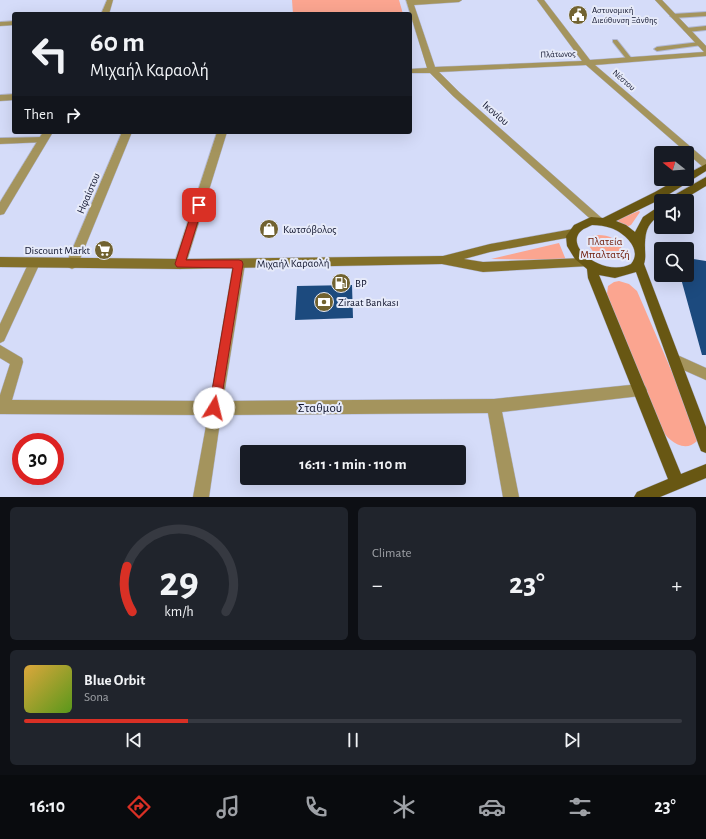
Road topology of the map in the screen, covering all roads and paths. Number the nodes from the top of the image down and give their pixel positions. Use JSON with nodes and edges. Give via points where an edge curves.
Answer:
{"nodes":[{"id":1,"x":110,"y":0,"type":"edge"},
{"id":2,"x":459,"y":0,"type":"edge"},
{"id":3,"x":540,"y":0,"type":"edge"},
{"id":4,"x":658,"y":0,"type":"edge"},
{"id":5,"x":410,"y":2,"type":"edge"},
{"id":6,"x":106,"y":12,"type":"edge"},
{"id":7,"x":706,"y":14,"type":"edge"},
{"id":8,"x":673,"y":16,"type":"junction"},
{"id":9,"x":12,"y":23,"type":"edge"},
{"id":10,"x":0,"y":24,"type":"edge"},
{"id":11,"x":706,"y":28,"type":"edge"},
{"id":12,"x":687,"y":30,"type":"junction"},
{"id":13,"x":615,"y":41,"type":"dead end"},
{"id":14,"x":700,"y":44,"type":"junction"},
{"id":15,"x":657,"y":48,"type":"dead end"},
{"id":16,"x":706,"y":50,"type":"edge"},
{"id":17,"x":706,"y":54,"type":"edge"},
{"id":18,"x":630,"y":60,"type":"junction"},
{"id":19,"x":588,"y":63,"type":"junction"},
{"id":20,"x":431,"y":69,"type":"junction"},
{"id":21,"x":412,"y":71,"type":"edge"},
{"id":22,"x":12,"y":97,"type":"edge"},
{"id":23,"x":0,"y":98,"type":"edge"},
{"id":24,"x":126,"y":134,"type":"edge"},
{"id":25,"x":221,"y":134,"type":"edge"},
{"id":26,"x":45,"y":136,"type":"edge"},
{"id":27,"x":0,"y":141,"type":"edge"},
{"id":28,"x":706,"y":166,"type":"edge"},
{"id":29,"x":694,"y":174,"type":"edge"},
{"id":30,"x":706,"y":181,"type":"edge"},
{"id":31,"x":674,"y":186,"type":"edge"},
{"id":32,"x":685,"y":194,"type":"edge"},
{"id":33,"x":1,"y":209,"type":"edge"},
{"id":34,"x":654,"y":213,"type":"edge"},
{"id":35,"x":602,"y":221,"type":"junction"},
{"id":36,"x":573,"y":233,"type":"junction"},
{"id":37,"x":640,"y":247,"type":"junction"},
{"id":38,"x":442,"y":260,"type":"junction"},
{"id":39,"x":0,"y":262,"type":"edge"},
{"id":40,"x":34,"y":263,"type":"junction"},
{"id":41,"x":72,"y":264,"type":"junction"},
{"id":42,"x":180,"y":264,"type":"junction"},
{"id":43,"x":239,"y":264,"type":"junction"},
{"id":44,"x":638,"y":264,"type":"junction"},
{"id":45,"x":589,"y":265,"type":"junction"},
{"id":46,"x":0,"y":337,"type":"edge"},
{"id":47,"x":0,"y":351,"type":"edge"},
{"id":48,"x":675,"y":360,"type":"junction"},
{"id":49,"x":706,"y":374,"type":"edge"},
{"id":50,"x":640,"y":390,"type":"junction"},
{"id":51,"x":494,"y":406,"type":"junction"},
{"id":52,"x":2,"y":407,"type":"edge"},
{"id":53,"x":214,"y":408,"type":"junction"},
{"id":54,"x":706,"y":446,"type":"edge"},
{"id":55,"x":704,"y":475,"type":"edge"},
{"id":56,"x":677,"y":482,"type":"junction"},
{"id":57,"x":201,"y":497,"type":"edge"},
{"id":58,"x":512,"y":497,"type":"edge"},
{"id":59,"x":642,"y":497,"type":"edge"}],
"edges":[{"from":1,"to":6,"type":"street"},
{"from":2,"to":5,"type":"street"},
{"from":3,"to":19,"type":"street","name":"Νέστου"},
{"from":4,"to":8,"type":"street"},
{"from":5,"to":20,"type":"street","name":"Ικονίου"},
{"from":7,"to":8,"type":"lane"},
{"from":8,"to":12,"type":"street"},
{"from":9,"to":10,"type":"street"},
{"from":11,"to":12,"type":"lane"},
{"from":12,"to":14,"type":"street"},
{"from":13,"to":18,"type":"lane"},
{"from":14,"to":15,"type":"lane"},
{"from":14,"to":16,"type":"street"},
{"from":17,"to":18,"type":"street","name":"Πλάτωνος"},
{"from":18,"to":19,"type":"street","name":"Πλάτωνος"},
{"from":19,"to":20,"type":"street","name":"Πλάτωνος"},
{"from":19,"to":28,"type":"street","name":"Νέστου"},
{"from":20,"to":21,"type":"street","name":"Πλάτωνος"},
{"from":20,"to":35,"type":"street","name":"Ικονίου","via":[[456,94]]},
{"from":22,"to":23,"type":"street"},
{"from":24,"to":41,"type":"street","name":"Ηφαίστου"},
{"from":25,"to":42,"type":"street"},
{"from":26,"to":27,"type":"street"},
{"from":26,"to":33,"type":"street"},
{"from":28,"to":29,"type":"main road"},
{"from":30,"to":32,"type":"main road"},
{"from":31,"to":35,"type":"main road"},
{"from":34,"to":37,"type":"main road","via":[[640,228]]},
{"from":35,"to":36,"type":"main road","via":[[583,223]]},
{"from":35,"to":37,"type":"main road","via":[[626,230]]},
{"from":36,"to":38,"type":"main road","name":"Μιχαήλ Καραολή","via":[[490,248]]},
{"from":36,"to":45,"type":"main road","via":[[573,248]]},
{"from":37,"to":44,"type":"main road","via":[[641,256]]},
{"from":38,"to":43,"type":"main road","name":"Μιχαήλ Καραολή"},
{"from":38,"to":45,"type":"main road","name":"Μιχαήλ Καραολή","via":[[483,267]]},
{"from":39,"to":40,"type":"main road","name":"Μιχαήλ Καραολή"},
{"from":40,"to":41,"type":"main road","name":"Μιχαήλ Καραολή"},
{"from":40,"to":46,"type":"street"},
{"from":41,"to":42,"type":"main road","name":"Μιχαήλ Καραολή"},
{"from":42,"to":43,"type":"main road","name":"Μιχαήλ Καραολή"},
{"from":43,"to":53,"type":"street"},
{"from":44,"to":45,"type":"main road","via":[[633,270],[614,274],[602,272]]},
{"from":44,"to":48,"type":"main road"},
{"from":45,"to":50,"type":"main road"},
{"from":47,"to":52,"type":"street","via":[[17,362]]},
{"from":48,"to":49,"type":"street"},
{"from":48,"to":54,"type":"main road"},
{"from":50,"to":51,"type":"street","name":"Σταθμού"},
{"from":50,"to":56,"type":"main road"},
{"from":51,"to":53,"type":"street","name":"Σταθμού"},
{"from":51,"to":58,"type":"street"},
{"from":52,"to":53,"type":"street","name":"Σταθμού"},
{"from":53,"to":57,"type":"street"},
{"from":55,"to":56,"type":"main road"},
{"from":56,"to":59,"type":"main road"}]}
